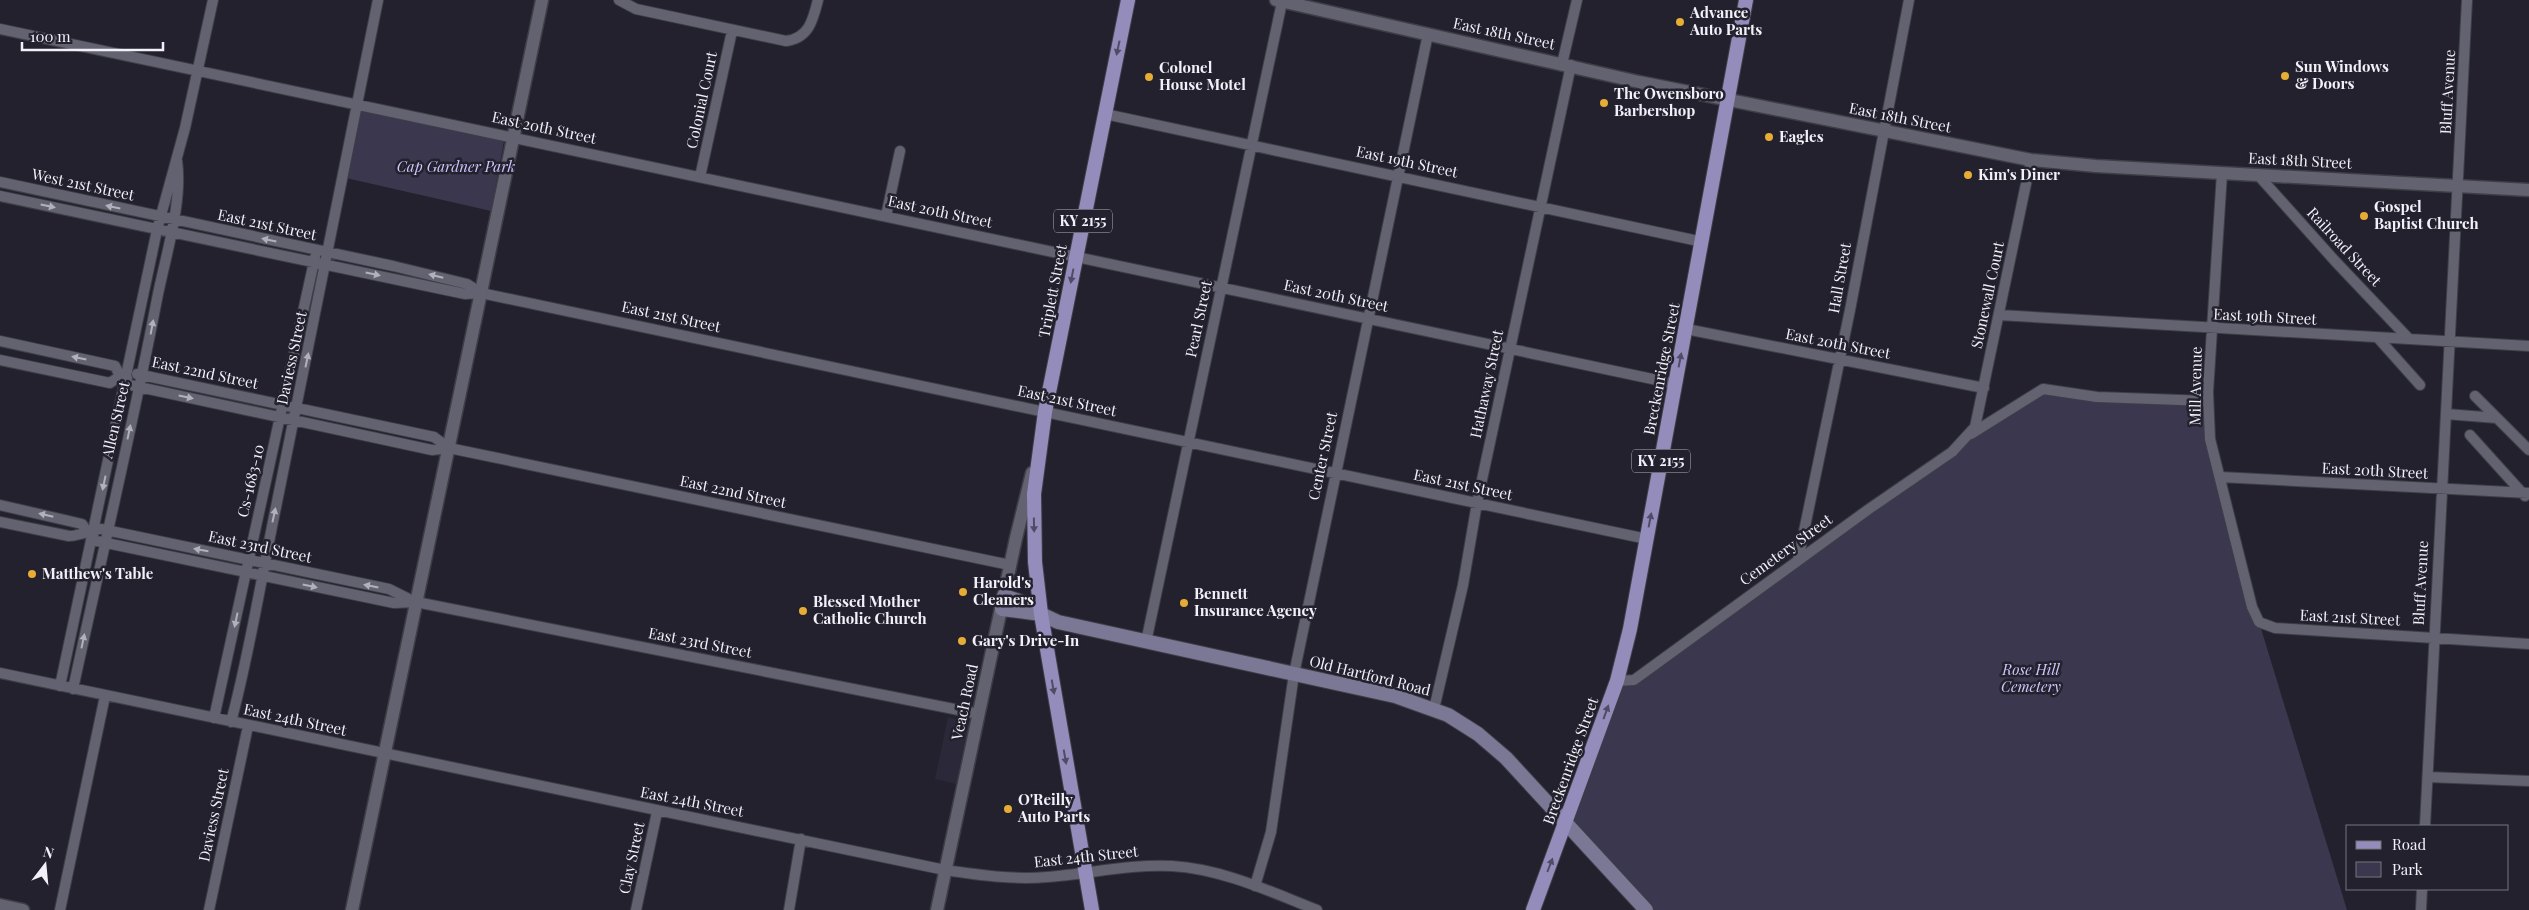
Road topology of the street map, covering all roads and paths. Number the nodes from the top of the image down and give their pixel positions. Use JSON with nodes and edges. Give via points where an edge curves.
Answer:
{"nodes":[{"id":1,"x":213,"y":0,"type":"edge"},
{"id":2,"x":378,"y":0,"type":"edge"},
{"id":3,"x":542,"y":0,"type":"edge"},
{"id":4,"x":619,"y":0,"type":"edge"},
{"id":5,"x":818,"y":0,"type":"edge"},
{"id":6,"x":1128,"y":0,"type":"edge"},
{"id":7,"x":1577,"y":0,"type":"edge"},
{"id":8,"x":1746,"y":0,"type":"edge"},
{"id":9,"x":1909,"y":0,"type":"edge"},
{"id":10,"x":2468,"y":0,"type":"edge"},
{"id":11,"x":1279,"y":1,"type":"edge"},
{"id":12,"x":0,"y":29,"type":"edge"},
{"id":13,"x":732,"y":31,"type":"junction"},
{"id":14,"x":1428,"y":34,"type":"junction"},
{"id":15,"x":1566,"y":64,"type":"junction"},
{"id":16,"x":197,"y":70,"type":"junction"},
{"id":17,"x":1729,"y":100,"type":"junction"},
{"id":18,"x":357,"y":104,"type":"junction"},
{"id":19,"x":1105,"y":114,"type":"junction"},
{"id":20,"x":1884,"y":132,"type":"junction"},
{"id":21,"x":514,"y":137,"type":"junction"},
{"id":22,"x":1251,"y":145,"type":"junction"},
{"id":23,"x":900,"y":151,"type":"dead end"},
{"id":24,"x":177,"y":157,"type":"junction"},
{"id":25,"x":2031,"y":160,"type":"junction"},
{"id":26,"x":2222,"y":173,"type":"junction"},
{"id":27,"x":1398,"y":175,"type":"junction"},
{"id":28,"x":2258,"y":175,"type":"junction"},
{"id":29,"x":700,"y":177,"type":"junction"},
{"id":30,"x":0,"y":182,"type":"edge"},
{"id":31,"x":2458,"y":186,"type":"junction"},
{"id":32,"x":2529,"y":190,"type":"edge"},
{"id":33,"x":0,"y":196,"type":"edge"},
{"id":34,"x":1540,"y":206,"type":"junction"},
{"id":35,"x":886,"y":216,"type":"junction"},
{"id":36,"x":160,"y":217,"type":"junction"},
{"id":37,"x":173,"y":220,"type":"junction"},
{"id":38,"x":157,"y":230,"type":"junction"},
{"id":39,"x":170,"y":232,"type":"junction"},
{"id":40,"x":1702,"y":242,"type":"junction"},
{"id":41,"x":316,"y":251,"type":"junction"},
{"id":42,"x":327,"y":253,"type":"junction"},
{"id":43,"x":1076,"y":256,"type":"junction"},
{"id":44,"x":314,"y":262,"type":"junction"},
{"id":45,"x":326,"y":265,"type":"junction"},
{"id":46,"x":1221,"y":287,"type":"junction"},
{"id":47,"x":481,"y":293,"type":"junction"},
{"id":48,"x":1999,"y":316,"type":"junction"},
{"id":49,"x":1369,"y":319,"type":"junction"},
{"id":50,"x":1686,"y":329,"type":"junction"},
{"id":51,"x":2212,"y":329,"type":"junction"},
{"id":52,"x":2378,"y":338,"type":"junction"},
{"id":53,"x":2409,"y":339,"type":"junction"},
{"id":54,"x":0,"y":341,"type":"edge"},
{"id":55,"x":2448,"y":341,"type":"junction"},
{"id":56,"x":2529,"y":346,"type":"edge"},
{"id":57,"x":1510,"y":349,"type":"junction"},
{"id":58,"x":1840,"y":359,"type":"junction"},
{"id":59,"x":0,"y":360,"type":"edge"},
{"id":60,"x":142,"y":375,"type":"junction"},
{"id":61,"x":125,"y":377,"type":"junction"},
{"id":62,"x":1676,"y":384,"type":"junction"},
{"id":63,"x":2420,"y":386,"type":"dead end"},
{"id":64,"x":138,"y":387,"type":"junction"},
{"id":65,"x":1984,"y":388,"type":"junction"},
{"id":66,"x":2475,"y":396,"type":"dead end"},
{"id":67,"x":2208,"y":402,"type":"junction"},
{"id":68,"x":284,"y":405,"type":"junction"},
{"id":69,"x":296,"y":408,"type":"junction"},
{"id":70,"x":1045,"y":412,"type":"junction"},
{"id":71,"x":2446,"y":414,"type":"junction"},
{"id":72,"x":281,"y":418,"type":"junction"},
{"id":73,"x":2497,"y":418,"type":"junction"},
{"id":74,"x":294,"y":420,"type":"junction"},
{"id":75,"x":1970,"y":435,"type":"junction"},
{"id":76,"x":2470,"y":435,"type":"dead end"},
{"id":77,"x":1040,"y":442,"type":"junction"},
{"id":78,"x":1188,"y":442,"type":"junction"},
{"id":79,"x":448,"y":448,"type":"junction"},
{"id":80,"x":2529,"y":450,"type":"edge"},
{"id":81,"x":1335,"y":473,"type":"junction"},
{"id":82,"x":2220,"y":477,"type":"junction"},
{"id":83,"x":2441,"y":489,"type":"junction"},
{"id":84,"x":2527,"y":495,"type":"edge"},
{"id":85,"x":1477,"y":503,"type":"junction"},
{"id":86,"x":0,"y":505,"type":"edge"},
{"id":87,"x":0,"y":522,"type":"edge"},
{"id":88,"x":107,"y":530,"type":"junction"},
{"id":89,"x":92,"y":533,"type":"junction"},
{"id":90,"x":1646,"y":539,"type":"junction"},
{"id":91,"x":104,"y":542,"type":"junction"},
{"id":92,"x":249,"y":559,"type":"junction"},
{"id":93,"x":1798,"y":560,"type":"junction"},
{"id":94,"x":264,"y":562,"type":"junction"},
{"id":95,"x":1010,"y":566,"type":"junction"},
{"id":96,"x":246,"y":572,"type":"junction"},
{"id":97,"x":262,"y":576,"type":"junction"},
{"id":98,"x":416,"y":602,"type":"junction"},
{"id":99,"x":1003,"y":603,"type":"junction"},
{"id":100,"x":1041,"y":614,"type":"junction"},
{"id":101,"x":2259,"y":622,"type":"joint"},
{"id":102,"x":2434,"y":638,"type":"junction"},
{"id":103,"x":1146,"y":642,"type":"junction"},
{"id":104,"x":2529,"y":644,"type":"edge"},
{"id":105,"x":0,"y":673,"type":"edge"},
{"id":106,"x":1294,"y":674,"type":"junction"},
{"id":107,"x":1618,"y":681,"type":"junction"},
{"id":108,"x":60,"y":686,"type":"junction"},
{"id":109,"x":73,"y":689,"type":"junction"},
{"id":110,"x":105,"y":696,"type":"junction"},
{"id":111,"x":1434,"y":709,"type":"junction"},
{"id":112,"x":979,"y":714,"type":"junction"},
{"id":113,"x":214,"y":718,"type":"junction"},
{"id":114,"x":232,"y":722,"type":"junction"},
{"id":115,"x":248,"y":726,"type":"junction"},
{"id":116,"x":384,"y":755,"type":"junction"},
{"id":117,"x":2428,"y":777,"type":"junction"},
{"id":118,"x":2529,"y":781,"type":"edge"},
{"id":119,"x":657,"y":812,"type":"junction"},
{"id":120,"x":1567,"y":822,"type":"junction"},
{"id":121,"x":2425,"y":825,"type":"edge"},
{"id":122,"x":801,"y":839,"type":"junction"},
{"id":123,"x":945,"y":870,"type":"junction"},
{"id":124,"x":1086,"y":872,"type":"junction"},
{"id":125,"x":1255,"y":886,"type":"junction"},
{"id":126,"x":2422,"y":890,"type":"edge"},
{"id":127,"x":0,"y":906,"type":"edge"},
{"id":128,"x":23,"y":910,"type":"edge"},
{"id":129,"x":60,"y":910,"type":"edge"},
{"id":130,"x":209,"y":910,"type":"edge"},
{"id":131,"x":352,"y":910,"type":"edge"},
{"id":132,"x":636,"y":910,"type":"edge"},
{"id":133,"x":788,"y":910,"type":"edge"},
{"id":134,"x":937,"y":910,"type":"edge"},
{"id":135,"x":1092,"y":910,"type":"edge"},
{"id":136,"x":1317,"y":910,"type":"edge"},
{"id":137,"x":1532,"y":910,"type":"edge"},
{"id":138,"x":1646,"y":910,"type":"edge"},
{"id":139,"x":2421,"y":910,"type":"edge"}],
"edges":[{"from":1,"to":16,"type":"street","name":"Allen Street"},
{"from":2,"to":18,"type":"street","name":"Daviess Street"},
{"from":3,"to":21,"type":"street"},
{"from":4,"to":13,"type":"street","via":[[636,9]]},
{"from":5,"to":13,"type":"street","via":[[808,29],[794,39]]},
{"from":6,"to":19,"type":"main road","name":"Triplett Street","number":"KY 2155","one_way":true},
{"from":7,"to":15,"type":"street","name":"Hathaway Street"},
{"from":8,"to":17,"type":"main road","name":"Breckenridge Street","number":"KY 2155"},
{"from":9,"to":20,"type":"street","name":"Hall Street"},
{"from":10,"to":31,"type":"street","name":"Bluff Avenue"},
{"from":11,"to":14,"type":"street","name":"East 18th Street"},
{"from":11,"to":22,"type":"street","name":"Pearl Street"},
{"from":12,"to":16,"type":"street","name":"East 20th Street"},
{"from":13,"to":29,"type":"street","name":"Colonial Court"},
{"from":14,"to":15,"type":"street","name":"East 18th Street"},
{"from":14,"to":27,"type":"street","name":"Center Street"},
{"from":15,"to":17,"type":"street","name":"East 18th Street"},
{"from":15,"to":34,"type":"street","name":"Hathaway Street"},
{"from":16,"to":18,"type":"street","name":"East 20th Street"},
{"from":16,"to":24,"type":"street","name":"Allen Street"},
{"from":17,"to":20,"type":"street","name":"East 18th Street"},
{"from":17,"to":40,"type":"main road","name":"Breckenridge Street","number":"KY 2155"},
{"from":18,"to":21,"type":"street","name":"East 20th Street"},
{"from":18,"to":42,"type":"street","name":"Daviess Street"},
{"from":19,"to":22,"type":"street","name":"East 19th Street"},
{"from":19,"to":43,"type":"main road","name":"Triplett Street","number":"KY 2155"},
{"from":20,"to":25,"type":"street","name":"East 18th Street"},
{"from":20,"to":58,"type":"street","name":"Hall Street"},
{"from":21,"to":29,"type":"street","name":"East 20th Street"},
{"from":21,"to":47,"type":"street"},
{"from":22,"to":27,"type":"street","name":"East 19th Street"},
{"from":22,"to":46,"type":"street","name":"Pearl Street"},
{"from":23,"to":35,"type":"street"},
{"from":24,"to":36,"type":"street","name":"Allen Street"},
{"from":24,"to":37,"type":"street","name":"Allen Street","via":[[180,178]]},
{"from":25,"to":26,"type":"street","name":"East 18th Street"},
{"from":25,"to":48,"type":"street","name":"Stonewall Court"},
{"from":26,"to":28,"type":"street","name":"East 18th Street"},
{"from":26,"to":51,"type":"street","name":"Mill Avenue"},
{"from":27,"to":34,"type":"street","name":"East 19th Street"},
{"from":27,"to":49,"type":"street","name":"Center Street"},
{"from":28,"to":31,"type":"street","name":"East 18th Street"},
{"from":28,"to":53,"type":"street","name":"Railroad Street"},
{"from":29,"to":35,"type":"street","name":"East 20th Street"},
{"from":36,"to":30,"type":"street","name":"West 21st Street","one_way":true},
{"from":31,"to":32,"type":"street","name":"East 18th Street"},
{"from":31,"to":55,"type":"street","name":"Bluff Avenue"},
{"from":33,"to":38,"type":"street","name":"West 21st Street","one_way":true},
{"from":34,"to":40,"type":"street","name":"East 19th Street"},
{"from":34,"to":57,"type":"street","name":"Hathaway Street"},
{"from":35,"to":43,"type":"street","name":"East 20th Street"},
{"from":36,"to":37,"type":"street","name":"East 21st Street"},
{"from":36,"to":38,"type":"street","name":"Allen Street"},
{"from":37,"to":39,"type":"street","name":"Allen Street"},
{"from":41,"to":37,"type":"street","name":"East 21st Street","one_way":true},
{"from":38,"to":39,"type":"street","name":"East 21st Street"},
{"from":38,"to":61,"type":"street","name":"Allen Street"},
{"from":39,"to":44,"type":"street","name":"East 21st Street"},
{"from":60,"to":39,"type":"street","name":"Allen Street","one_way":true},
{"from":40,"to":50,"type":"main road","name":"Breckenridge Street","number":"KY 2155"},
{"from":41,"to":42,"type":"street","name":"East 21st Street"},
{"from":41,"to":44,"type":"street","name":"Cs-1683-10"},
{"from":42,"to":45,"type":"street","name":"Daviess Street"},
{"from":47,"to":42,"type":"street","name":"East 21st Street","one_way":true,"via":[[467,284]]},
{"from":43,"to":46,"type":"street","name":"East 20th Street"},
{"from":43,"to":70,"type":"main road","name":"Triplett Street","number":"KY 2155","one_way":true},
{"from":44,"to":45,"type":"street","name":"East 21st Street"},
{"from":44,"to":68,"type":"street","name":"Cs-1683-10"},
{"from":45,"to":47,"type":"street","name":"East 21st Street","one_way":true,"via":[[465,294]]},
{"from":69,"to":45,"type":"street","name":"Daviess Street","one_way":true},
{"from":46,"to":49,"type":"street","name":"East 20th Street"},
{"from":46,"to":78,"type":"street","name":"Pearl Street"},
{"from":47,"to":70,"type":"street","name":"East 21st Street"},
{"from":47,"to":79,"type":"street"},
{"from":48,"to":51,"type":"street","name":"East 19th Street"},
{"from":48,"to":65,"type":"street","name":"Stonewall Court"},
{"from":49,"to":57,"type":"street","name":"East 20th Street"},
{"from":49,"to":81,"type":"street","name":"Center Street"},
{"from":50,"to":58,"type":"street","name":"East 20th Street"},
{"from":62,"to":50,"type":"main road","name":"Breckenridge Street","number":"KY 2155","one_way":true},
{"from":51,"to":52,"type":"street","name":"East 19th Street"},
{"from":51,"to":67,"type":"street","name":"Mill Avenue"},
{"from":52,"to":53,"type":"street","name":"East 19th Street"},
{"from":52,"to":63,"type":"street"},
{"from":53,"to":55,"type":"street","name":"East 19th Street"},
{"from":61,"to":54,"type":"street","one_way":true,"via":[[115,366]]},
{"from":55,"to":56,"type":"street","name":"East 19th Street"},
{"from":55,"to":71,"type":"street","name":"Bluff Avenue"},
{"from":57,"to":62,"type":"street","name":"East 20th Street"},
{"from":57,"to":85,"type":"street","name":"Hathaway Street"},
{"from":58,"to":65,"type":"street","name":"East 20th Street"},
{"from":58,"to":93,"type":"street","name":"Hall Street"},
{"from":59,"to":61,"type":"street","via":[[110,383]]},
{"from":60,"to":61,"type":"street","name":"East 22nd Street"},
{"from":60,"to":64,"type":"street","name":"Allen Street"},
{"from":60,"to":68,"type":"street","name":"East 22nd Street"},
{"from":61,"to":64,"type":"street","name":"East 22nd Street"},
{"from":61,"to":89,"type":"street","name":"Allen Street","one_way":true},
{"from":90,"to":62,"type":"main road","name":"Breckenridge Street","number":"KY 2155","one_way":true},
{"from":64,"to":72,"type":"street","name":"East 22nd Street","one_way":true},
{"from":88,"to":64,"type":"street","name":"Allen Street","one_way":true},
{"from":65,"to":75,"type":"street","name":"Stonewall Court","via":[[1975,427]]},
{"from":66,"to":73,"type":"street"},
{"from":67,"to":75,"type":"street","name":"Cemetery Street","via":[[2097,397],[2043,388]]},
{"from":67,"to":82,"type":"street","name":"Mill Avenue","via":[[2210,439]]},
{"from":68,"to":69,"type":"street","name":"East 22nd Street"},
{"from":68,"to":72,"type":"street","name":"Cs-1683-10"},
{"from":69,"to":74,"type":"street","name":"Daviess Street"},
{"from":69,"to":79,"type":"street","name":"East 22nd Street","via":[[434,437]]},
{"from":70,"to":77,"type":"main road","name":"Triplett Street","number":"KY 2155"},
{"from":70,"to":78,"type":"street","name":"East 21st Street"},
{"from":71,"to":73,"type":"street"},
{"from":71,"to":83,"type":"street","name":"Bluff Avenue"},
{"from":72,"to":74,"type":"street","name":"East 22nd Street"},
{"from":72,"to":92,"type":"street","name":"Cs-1683-10"},
{"from":73,"to":80,"type":"street"},
{"from":74,"to":79,"type":"street","name":"East 22nd Street","via":[[432,450]]},
{"from":94,"to":74,"type":"street","name":"Daviess Street","one_way":true},
{"from":75,"to":93,"type":"street","name":"Cemetery Street","via":[[1952,452]]},
{"from":76,"to":84,"type":"street"},
{"from":77,"to":95,"type":"street","name":"Veach Road"},
{"from":77,"to":100,"type":"main road","number":"KY 2155","one_way":true,"via":[[1034,516]]},
{"from":78,"to":81,"type":"street","name":"East 21st Street"},
{"from":78,"to":103,"type":"street","name":"Pearl Street"},
{"from":79,"to":95,"type":"street","name":"East 22nd Street"},
{"from":79,"to":98,"type":"street"},
{"from":81,"to":85,"type":"street","name":"East 21st Street"},
{"from":81,"to":106,"type":"street","name":"Center Street"},
{"from":82,"to":83,"type":"street","name":"East 20th Street"},
{"from":82,"to":101,"type":"street","name":"Mill Avenue","via":[[2252,607]]},
{"from":83,"to":84,"type":"street","name":"East 20th Street"},
{"from":83,"to":102,"type":"street","name":"Bluff Avenue"},
{"from":85,"to":90,"type":"street","name":"East 21st Street"},
{"from":85,"to":111,"type":"street","name":"Hathaway Street"},
{"from":89,"to":86,"type":"street","one_way":true,"via":[[82,524]]},
{"from":87,"to":89,"type":"street","via":[[69,536]]},
{"from":88,"to":89,"type":"street","name":"East 23rd Street"},
{"from":88,"to":91,"type":"street","name":"Allen Street"},
{"from":92,"to":88,"type":"street","name":"East 23rd Street","one_way":true},
{"from":89,"to":91,"type":"street","name":"East 23rd Street"},
{"from":89,"to":108,"type":"street","name":"Allen Street"},
{"from":90,"to":107,"type":"main road","name":"Breckenridge Street","number":"KY 2155"},
{"from":91,"to":96,"type":"street","name":"East 23rd Street"},
{"from":109,"to":91,"type":"street","name":"Allen Street","one_way":true},
{"from":92,"to":94,"type":"street","name":"East 23rd Street"},
{"from":92,"to":96,"type":"street","name":"Cs-1683-10"},
{"from":93,"to":107,"type":"street","name":"Cemetery Street","via":[[1634,680]]},
{"from":94,"to":97,"type":"street","name":"Daviess Street"},
{"from":98,"to":94,"type":"street","name":"East 23rd Street","one_way":true,"via":[[389,589]]},
{"from":95,"to":99,"type":"street","name":"Veach Road"},
{"from":96,"to":97,"type":"street","name":"East 23rd Street"},
{"from":96,"to":113,"type":"street","name":"Cs-1683-10","one_way":true},
{"from":97,"to":98,"type":"street","name":"East 23rd Street","one_way":true,"via":[[394,603]]},
{"from":97,"to":114,"type":"street","name":"Daviess Street"},
{"from":98,"to":112,"type":"street","name":"East 23rd Street"},
{"from":98,"to":116,"type":"street"},
{"from":99,"to":100,"type":"main road","name":"Old Hartford Road","via":[[1031,614]]},
{"from":99,"to":112,"type":"street","name":"Veach Road"},
{"from":100,"to":103,"type":"main road","name":"Old Hartford Road","via":[[1058,622]]},
{"from":100,"to":124,"type":"main road","number":"KY 2155","one_way":true},
{"from":101,"to":102,"type":"street","name":"East 21st Street","via":[[2275,628]]},
{"from":102,"to":104,"type":"street","name":"East 21st Street"},
{"from":102,"to":117,"type":"street","name":"Bluff Avenue"},
{"from":103,"to":106,"type":"main road","name":"Old Hartford Road"},
{"from":105,"to":108,"type":"street","name":"East 24th Street"},
{"from":106,"to":111,"type":"main road","name":"Old Hartford Road","via":[[1394,696]]},
{"from":106,"to":125,"type":"street","name":"Center Street","via":[[1271,832]]},
{"from":120,"to":107,"type":"main road","name":"Breckenridge Street","number":"KY 2155","one_way":true},
{"from":108,"to":109,"type":"street","name":"East 24th Street"},
{"from":109,"to":110,"type":"street","name":"East 24th Street"},
{"from":110,"to":113,"type":"street","name":"East 24th Street"},
{"from":110,"to":129,"type":"street"},
{"from":111,"to":120,"type":"main road","name":"Old Hartford Road","via":[[1463,724],[1499,752]]},
{"from":112,"to":123,"type":"street","name":"Veach Road"},
{"from":113,"to":114,"type":"street","name":"East 24th Street"},
{"from":114,"to":115,"type":"street","name":"East 24th Street"},
{"from":115,"to":116,"type":"street","name":"East 24th Street"},
{"from":115,"to":130,"type":"street","name":"Daviess Street"},
{"from":116,"to":119,"type":"street","name":"East 24th Street"},
{"from":116,"to":131,"type":"street"},
{"from":117,"to":118,"type":"street"},
{"from":117,"to":121,"type":"street","name":"Bluff Avenue"},
{"from":119,"to":122,"type":"street","name":"East 24th Street"},
{"from":119,"to":132,"type":"street","name":"Clay Street"},
{"from":137,"to":120,"type":"main road","name":"Breckenridge Street","number":"KY 2155","one_way":true},
{"from":120,"to":138,"type":"main road","name":"Old Hartford Road"},
{"from":122,"to":123,"type":"street","name":"East 24th Street"},
{"from":122,"to":133,"type":"street"},
{"from":123,"to":124,"type":"street","name":"East 24th Street","via":[[1023,878]]},
{"from":123,"to":134,"type":"street","name":"Veach Road"},
{"from":124,"to":125,"type":"street","name":"East 24th Street","via":[[1140,865],[1174,866],[1211,872]]},
{"from":124,"to":135,"type":"main road","number":"KY 2155"},
{"from":125,"to":136,"type":"street","name":"East 24th Street"},
{"from":126,"to":139,"type":"street"},
{"from":127,"to":128,"type":"street"}]}
